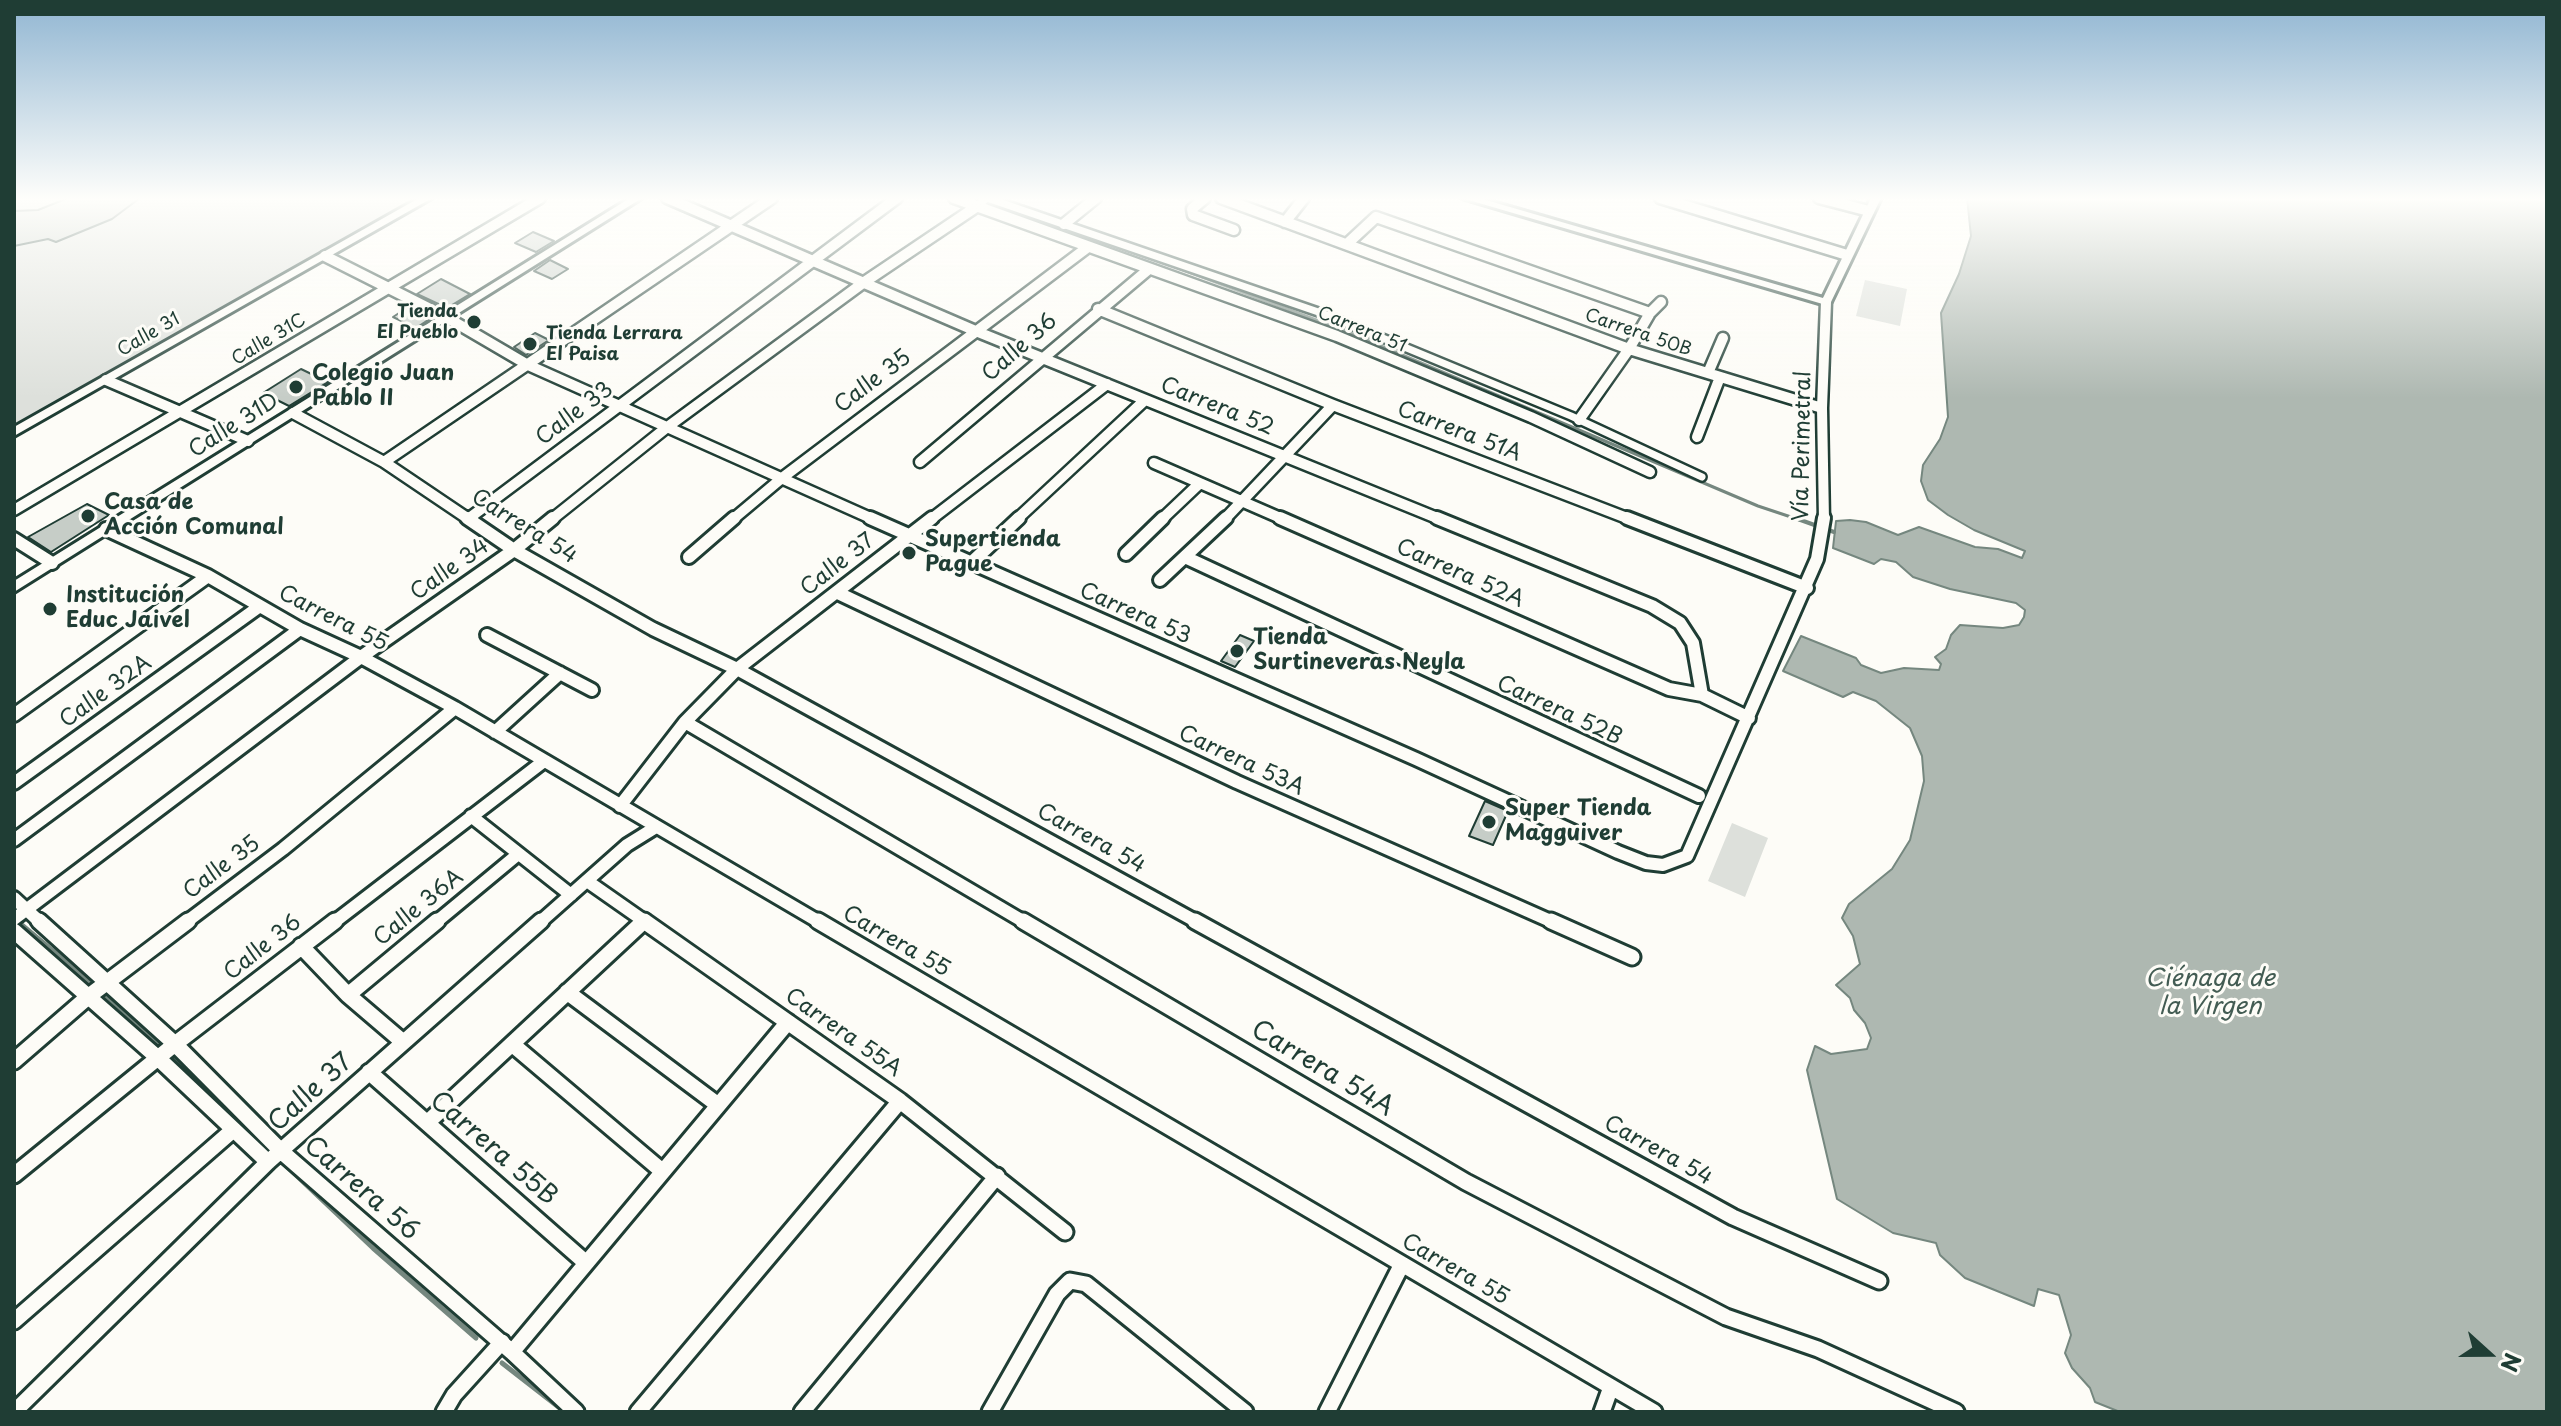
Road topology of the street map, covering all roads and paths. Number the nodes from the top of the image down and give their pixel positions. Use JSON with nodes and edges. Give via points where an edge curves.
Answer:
{"nodes":[{"id":1,"x":310,"y":265,"type":"edge"},
{"id":2,"x":342,"y":265,"type":"edge"},
{"id":3,"x":428,"y":265,"type":"edge"},
{"id":4,"x":530,"y":265,"type":"edge"},
{"id":5,"x":676,"y":265,"type":"edge"},
{"id":6,"x":813,"y":265,"type":"edge"},
{"id":7,"x":822,"y":265,"type":"edge"},
{"id":8,"x":890,"y":265,"type":"edge"},
{"id":9,"x":1062,"y":265,"type":"edge"},
{"id":10,"x":1137,"y":265,"type":"edge"},
{"id":11,"x":1178,"y":265,"type":"edge"},
{"id":12,"x":1405,"y":265,"type":"edge"},
{"id":13,"x":1516,"y":265,"type":"edge"},
{"id":14,"x":1697,"y":265,"type":"edge"},
{"id":15,"x":1843,"y":265,"type":"edge"},
{"id":16,"x":1149,"y":269,"type":"junction"},
{"id":17,"x":863,"y":283,"type":"junction"},
{"id":18,"x":388,"y":288,"type":"junction"},
{"id":19,"x":1661,"y":302,"type":"dead end"},
{"id":20,"x":1826,"y":302,"type":"junction"},
{"id":21,"x":1098,"y":309,"type":"junction"},
{"id":22,"x":1650,"y":313,"type":"junction"},
{"id":23,"x":446,"y":317,"type":"junction"},
{"id":24,"x":978,"y":332,"type":"junction"},
{"id":25,"x":1723,"y":338,"type":"dead end"},
{"id":26,"x":1629,"y":349,"type":"junction"},
{"id":27,"x":1045,"y":357,"type":"junction"},
{"id":28,"x":528,"y":365,"type":"junction"},
{"id":29,"x":1708,"y":373,"type":"junction"},
{"id":30,"x":1720,"y":377,"type":"junction"},
{"id":31,"x":106,"y":380,"type":"junction"},
{"id":32,"x":1107,"y":384,"type":"junction"},
{"id":33,"x":1145,"y":400,"type":"junction"},
{"id":34,"x":1333,"y":405,"type":"junction"},
{"id":35,"x":617,"y":407,"type":"junction"},
{"id":36,"x":1822,"y":408,"type":"junction"},
{"id":37,"x":179,"y":412,"type":"junction"},
{"id":38,"x":293,"y":413,"type":"junction"},
{"id":39,"x":1579,"y":420,"type":"junction"},
{"id":40,"x":666,"y":428,"type":"junction"},
{"id":41,"x":14,"y":432,"type":"edge"},
{"id":42,"x":1697,"y":437,"type":"dead end"},
{"id":43,"x":248,"y":441,"type":"junction"},
{"id":44,"x":1284,"y":456,"type":"junction"},
{"id":45,"x":384,"y":462,"type":"junction"},
{"id":46,"x":920,"y":462,"type":"dead end"},
{"id":47,"x":1154,"y":463,"type":"dead end"},
{"id":48,"x":1650,"y":472,"type":"dead end"},
{"id":49,"x":1702,"y":477,"type":"dead end"},
{"id":50,"x":782,"y":478,"type":"junction"},
{"id":51,"x":1200,"y":483,"type":"junction"},
{"id":52,"x":1245,"y":501,"type":"junction"},
{"id":53,"x":14,"y":510,"type":"edge"},
{"id":54,"x":468,"y":519,"type":"junction"},
{"id":55,"x":106,"y":529,"type":"junction"},
{"id":56,"x":911,"y":536,"type":"junction"},
{"id":57,"x":14,"y":539,"type":"edge"},
{"id":58,"x":514,"y":550,"type":"junction"},
{"id":59,"x":1126,"y":554,"type":"dead end"},
{"id":60,"x":689,"y":557,"type":"dead end"},
{"id":61,"x":1185,"y":557,"type":"junction"},
{"id":62,"x":52,"y":563,"type":"junction"},
{"id":63,"x":971,"y":563,"type":"junction"},
{"id":64,"x":208,"y":576,"type":"junction"},
{"id":65,"x":1160,"y":580,"type":"dead end"},
{"id":66,"x":14,"y":587,"type":"edge"},
{"id":67,"x":1807,"y":588,"type":"junction"},
{"id":68,"x":838,"y":593,"type":"junction"},
{"id":69,"x":260,"y":606,"type":"junction"},
{"id":70,"x":300,"y":629,"type":"junction"},
{"id":71,"x":487,"y":635,"type":"dead end"},
{"id":72,"x":361,"y":657,"type":"junction"},
{"id":73,"x":737,"y":669,"type":"junction"},
{"id":74,"x":560,"y":673,"type":"junction"},
{"id":75,"x":592,"y":690,"type":"dead end"},
{"id":76,"x":1702,"y":695,"type":"junction"},
{"id":77,"x":455,"y":708,"type":"junction"},
{"id":78,"x":14,"y":715,"type":"edge"},
{"id":79,"x":1749,"y":718,"type":"junction"},
{"id":80,"x":685,"y":722,"type":"junction"},
{"id":81,"x":495,"y":732,"type":"junction"},
{"id":82,"x":544,"y":761,"type":"junction"},
{"id":83,"x":14,"y":783,"type":"edge"},
{"id":84,"x":1706,"y":799,"type":"junction"},
{"id":85,"x":620,"y":806,"type":"junction"},
{"id":86,"x":471,"y":816,"type":"junction"},
{"id":87,"x":656,"y":827,"type":"junction"},
{"id":88,"x":14,"y":840,"type":"edge"},
{"id":89,"x":517,"y":855,"type":"junction"},
{"id":90,"x":1675,"y":863,"type":"joint"},
{"id":91,"x":587,"y":881,"type":"junction"},
{"id":92,"x":571,"y":895,"type":"junction"},
{"id":93,"x":14,"y":898,"type":"edge"},
{"id":94,"x":21,"y":914,"type":"edge"},
{"id":95,"x":645,"y":920,"type":"junction"},
{"id":96,"x":14,"y":931,"type":"edge"},
{"id":97,"x":301,"y":946,"type":"junction"},
{"id":98,"x":1632,"y":957,"type":"dead end"},
{"id":99,"x":97,"y":990,"type":"junction"},
{"id":100,"x":567,"y":992,"type":"junction"},
{"id":101,"x":348,"y":995,"type":"junction"},
{"id":102,"x":788,"y":1022,"type":"junction"},
{"id":103,"x":403,"y":1042,"type":"junction"},
{"id":104,"x":512,"y":1044,"type":"junction"},
{"id":105,"x":174,"y":1045,"type":"junction"},
{"id":106,"x":159,"y":1058,"type":"junction"},
{"id":107,"x":14,"y":1061,"type":"edge"},
{"id":108,"x":369,"y":1072,"type":"junction"},
{"id":109,"x":900,"y":1101,"type":"junction"},
{"id":110,"x":718,"y":1105,"type":"junction"},
{"id":111,"x":428,"y":1122,"type":"junction"},
{"id":112,"x":233,"y":1130,"type":"junction"},
{"id":113,"x":275,"y":1157,"type":"junction"},
{"id":114,"x":662,"y":1171,"type":"junction"},
{"id":115,"x":14,"y":1175,"type":"edge"},
{"id":116,"x":997,"y":1176,"type":"junction"},
{"id":117,"x":1065,"y":1232,"type":"dead end"},
{"id":118,"x":585,"y":1262,"type":"junction"},
{"id":119,"x":1402,"y":1264,"type":"junction"},
{"id":120,"x":1879,"y":1281,"type":"dead end"},
{"id":121,"x":14,"y":1321,"type":"edge"},
{"id":122,"x":507,"y":1347,"type":"junction"},
{"id":123,"x":1611,"y":1387,"type":"junction"},
{"id":124,"x":14,"y":1412,"type":"edge"},
{"id":125,"x":444,"y":1412,"type":"edge"},
{"id":126,"x":576,"y":1412,"type":"edge"},
{"id":127,"x":638,"y":1412,"type":"edge"},
{"id":128,"x":802,"y":1412,"type":"edge"},
{"id":129,"x":990,"y":1412,"type":"edge"},
{"id":130,"x":1245,"y":1412,"type":"edge"},
{"id":131,"x":1327,"y":1412,"type":"edge"},
{"id":132,"x":1602,"y":1412,"type":"edge"},
{"id":133,"x":1654,"y":1412,"type":"edge"},
{"id":134,"x":1956,"y":1412,"type":"edge"}],
"edges":[{"from":1,"to":31,"type":"street","name":"Calle 31"},
{"from":2,"to":18,"type":"street","name":"Carrera 53"},
{"from":3,"to":18,"type":"street","name":"Calle 31C"},
{"from":4,"to":23,"type":"street","name":"Calle 31D"},
{"from":5,"to":28,"type":"street"},
{"from":6,"to":35,"type":"street","name":"Calle 33"},
{"from":7,"to":17,"type":"street","name":"Carrera 52"},
{"from":8,"to":17,"type":"street","name":"Calle 34"},
{"from":9,"to":24,"type":"street","name":"Calle 35"},
{"from":10,"to":16,"type":"street","name":"Carrera 51"},
{"from":11,"to":39,"type":"street","via":[[1327,315]]},
{"from":12,"to":26,"type":"street","name":"Carrera 50B"},
{"from":13,"to":22,"type":"street"},
{"from":14,"to":20,"type":"street"},
{"from":15,"to":20,"type":"street","name":"Vía Perimetral"},
{"from":16,"to":21,"type":"street","name":"Calle 36"},
{"from":16,"to":48,"type":"street","name":"Carrera 51","via":[[1337,336]]},
{"from":17,"to":24,"type":"street","name":"Carrera 52"},
{"from":17,"to":40,"type":"street","name":"Calle 34"},
{"from":18,"to":23,"type":"street","name":"Carrera 53"},
{"from":18,"to":37,"type":"street","name":"Calle 31C"},
{"from":19,"to":22,"type":"street"},
{"from":20,"to":36,"type":"street","name":"Vía Perimetral"},
{"from":21,"to":27,"type":"street","name":"Calle 36"},
{"from":21,"to":34,"type":"street","name":"Carrera 51A"},
{"from":22,"to":26,"type":"street"},
{"from":23,"to":28,"type":"street","name":"Carrera 53"},
{"from":23,"to":38,"type":"street","name":"Calle 31D"},
{"from":24,"to":27,"type":"street","name":"Carrera 52"},
{"from":24,"to":50,"type":"street","name":"Calle 35"},
{"from":25,"to":29,"type":"street"},
{"from":26,"to":29,"type":"street","name":"Carrera 50B"},
{"from":26,"to":39,"type":"street"},
{"from":27,"to":32,"type":"street","name":"Carrera 52"},
{"from":27,"to":46,"type":"street","name":"Calle 36"},
{"from":28,"to":35,"type":"street","name":"Carrera 53"},
{"from":28,"to":45,"type":"street"},
{"from":29,"to":30,"type":"street","name":"Carrera 50B"},
{"from":30,"to":36,"type":"street","name":"Carrera 50B"},
{"from":30,"to":42,"type":"street"},
{"from":31,"to":37,"type":"street"},
{"from":31,"to":41,"type":"street","name":"Calle 31"},
{"from":32,"to":33,"type":"street","name":"Carrera 52"},
{"from":32,"to":56,"type":"street","name":"Calle 37"},
{"from":33,"to":44,"type":"street","name":"Carrera 52"},
{"from":33,"to":63,"type":"street"},
{"from":34,"to":44,"type":"street"},
{"from":34,"to":67,"type":"street","name":"Carrera 51A"},
{"from":35,"to":40,"type":"street","name":"Carrera 53"},
{"from":35,"to":54,"type":"street","name":"Calle 33"},
{"from":36,"to":67,"type":"street","name":"Vía Perimetral","via":[[1826,509]]},
{"from":37,"to":43,"type":"street"},
{"from":37,"to":53,"type":"street","name":"Calle 31C"},
{"from":38,"to":43,"type":"street","name":"Calle 31D"},
{"from":38,"to":45,"type":"street","name":"Carrera 54"},
{"from":39,"to":49,"type":"street"},
{"from":40,"to":50,"type":"street","name":"Carrera 53"},
{"from":40,"to":58,"type":"street","name":"Calle 34"},
{"from":43,"to":55,"type":"street","name":"Calle 31D"},
{"from":44,"to":52,"type":"street"},
{"from":44,"to":76,"type":"street","name":"Carrera 52","via":[[1669,615],[1693,643]]},
{"from":45,"to":54,"type":"street","name":"Carrera 54"},
{"from":47,"to":51,"type":"street","name":"Carrera 52A"},
{"from":50,"to":56,"type":"street","name":"Carrera 53"},
{"from":50,"to":60,"type":"street","name":"Calle 35"},
{"from":51,"to":52,"type":"street","name":"Carrera 52A"},
{"from":51,"to":59,"type":"street"},
{"from":52,"to":61,"type":"street"},
{"from":52,"to":76,"type":"street","name":"Carrera 52A","via":[[1669,689]]},
{"from":54,"to":58,"type":"street","name":"Carrera 54"},
{"from":55,"to":62,"type":"street","name":"Calle 31D"},
{"from":55,"to":64,"type":"street","name":"Carrera 55"},
{"from":56,"to":63,"type":"street","name":"Carrera 53"},
{"from":56,"to":68,"type":"street","name":"Calle 37"},
{"from":57,"to":62,"type":"street"},
{"from":58,"to":72,"type":"street","name":"Calle 34"},
{"from":58,"to":73,"type":"street","name":"Carrera 54","via":[[653,629]]},
{"from":61,"to":65,"type":"street"},
{"from":61,"to":84,"type":"street","name":"Carrera 52B"},
{"from":62,"to":66,"type":"street","name":"Calle 31D"},
{"from":63,"to":90,"type":"street","name":"Carrera 53","via":[[1618,852],[1646,863]]},
{"from":64,"to":69,"type":"street","name":"Carrera 55"},
{"from":64,"to":78,"type":"street"},
{"from":67,"to":79,"type":"street","name":"Vía Perimetral"},
{"from":68,"to":73,"type":"street","name":"Calle 37"},
{"from":68,"to":98,"type":"street","name":"Carrera 53A","via":[[1237,782]]},
{"from":69,"to":70,"type":"street","name":"Carrera 55"},
{"from":69,"to":83,"type":"street","name":"Calle 32A"},
{"from":70,"to":72,"type":"street","name":"Carrera 55"},
{"from":70,"to":88,"type":"street"},
{"from":71,"to":74,"type":"street"},
{"from":72,"to":77,"type":"street","name":"Carrera 55"},
{"from":72,"to":94,"type":"street","name":"Calle 34"},
{"from":73,"to":80,"type":"street","name":"Calle 37"},
{"from":73,"to":120,"type":"street","name":"Carrera 54","via":[[1733,1217]]},
{"from":74,"to":75,"type":"street"},
{"from":74,"to":81,"type":"street"},
{"from":76,"to":79,"type":"street","name":"Carrera 52A"},
{"from":77,"to":81,"type":"street","name":"Carrera 55"},
{"from":77,"to":99,"type":"street","name":"Calle 35","via":[[283,849]]},
{"from":79,"to":84,"type":"street","name":"Vía Perimetral"},
{"from":80,"to":85,"type":"street","name":"Calle 37"},
{"from":80,"to":134,"type":"street","name":"Carrera 54A","via":[[1466,1182],[1726,1317],[1818,1349]]},
{"from":81,"to":82,"type":"street","name":"Carrera 55"},
{"from":82,"to":85,"type":"street","name":"Carrera 55"},
{"from":82,"to":86,"type":"street","name":"Calle 36"},
{"from":84,"to":90,"type":"street","name":"Vía Perimetral","via":[[1687,856]]},
{"from":85,"to":87,"type":"street","name":"Carrera 55"},
{"from":86,"to":89,"type":"street"},
{"from":86,"to":97,"type":"street","name":"Calle 36"},
{"from":87,"to":91,"type":"street","name":"Calle 37"},
{"from":87,"to":119,"type":"street","name":"Carrera 55"},
{"from":89,"to":92,"type":"street"},
{"from":89,"to":101,"type":"street","name":"Calle 36A"},
{"from":91,"to":92,"type":"street","name":"Calle 37"},
{"from":91,"to":95,"type":"street","name":"Carrera 55A"},
{"from":92,"to":103,"type":"street","name":"Calle 37"},
{"from":93,"to":94,"type":"street","name":"Carrera 56"},
{"from":94,"to":99,"type":"street","name":"Carrera 56"},
{"from":95,"to":100,"type":"street"},
{"from":95,"to":102,"type":"street","name":"Carrera 55A"},
{"from":96,"to":99,"type":"street","name":"Carrera 56"},
{"from":97,"to":101,"type":"street"},
{"from":97,"to":105,"type":"street","name":"Calle 36"},
{"from":99,"to":105,"type":"street","name":"Carrera 56"},
{"from":99,"to":106,"type":"street","name":"Carrera 56"},
{"from":99,"to":107,"type":"street","name":"Calle 35"},
{"from":100,"to":104,"type":"street"},
{"from":100,"to":110,"type":"street"},
{"from":101,"to":103,"type":"street"},
{"from":102,"to":109,"type":"street","name":"Carrera 55A"},
{"from":102,"to":110,"type":"street"},
{"from":103,"to":108,"type":"street","name":"Calle 37"},
{"from":104,"to":111,"type":"street"},
{"from":104,"to":114,"type":"street"},
{"from":105,"to":106,"type":"street","name":"Calle 36"},
{"from":105,"to":113,"type":"street","name":"Carrera 56"},
{"from":106,"to":112,"type":"street","name":"Carrera 56"},
{"from":106,"to":115,"type":"street","name":"Calle 36"},
{"from":108,"to":111,"type":"street","name":"Carrera 55B"},
{"from":108,"to":113,"type":"street","name":"Calle 37"},
{"from":109,"to":116,"type":"street","name":"Carrera 55A"},
{"from":109,"to":127,"type":"street"},
{"from":110,"to":114,"type":"street"},
{"from":111,"to":118,"type":"street","name":"Carrera 55B"},
{"from":112,"to":113,"type":"street","name":"Carrera 56"},
{"from":112,"to":121,"type":"street"},
{"from":113,"to":122,"type":"street","name":"Carrera 56"},
{"from":113,"to":124,"type":"street","name":"Calle 37"},
{"from":114,"to":118,"type":"street"},
{"from":116,"to":117,"type":"street","name":"Carrera 55A"},
{"from":116,"to":128,"type":"street"},
{"from":118,"to":122,"type":"street"},
{"from":119,"to":123,"type":"street","name":"Carrera 55"},
{"from":119,"to":131,"type":"street"},
{"from":122,"to":125,"type":"street","via":[[454,1395]]},
{"from":122,"to":126,"type":"street","name":"Carrera 56"},
{"from":123,"to":132,"type":"street"},
{"from":123,"to":133,"type":"street","name":"Carrera 55"},
{"from":129,"to":130,"type":"street","via":[[1070,1281],[1086,1284]]}]}
